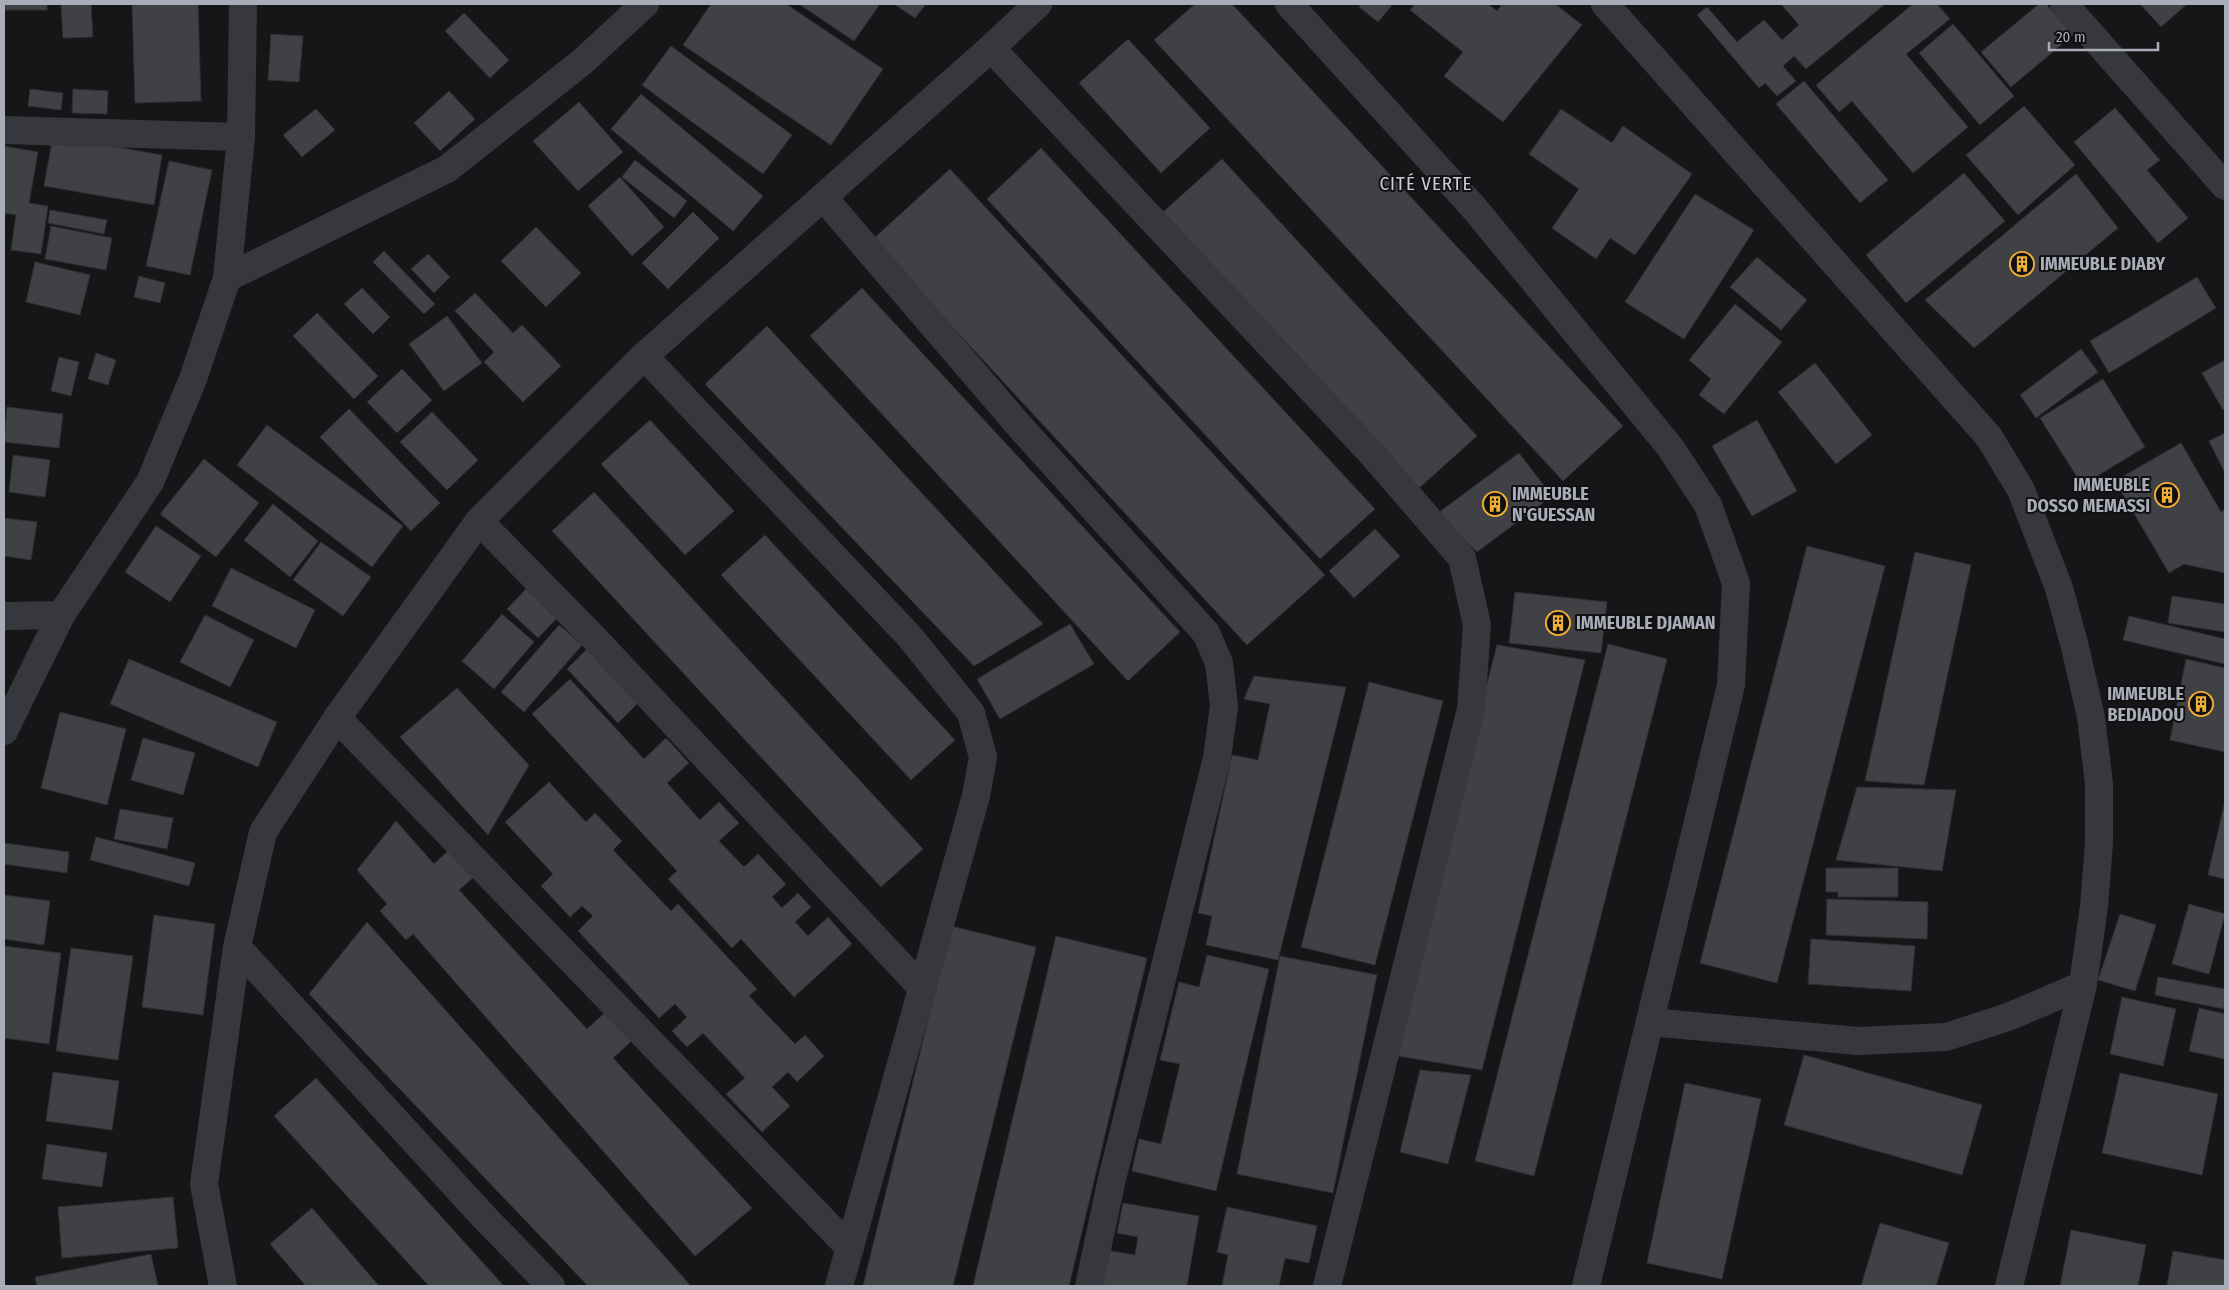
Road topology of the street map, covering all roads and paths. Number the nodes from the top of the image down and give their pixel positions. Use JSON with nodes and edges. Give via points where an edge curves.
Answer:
{"nodes":[{"id":1,"x":243,"y":4,"type":"edge"},
{"id":2,"x":646,"y":4,"type":"edge"},
{"id":3,"x":1038,"y":4,"type":"edge"},
{"id":4,"x":1289,"y":4,"type":"edge"},
{"id":5,"x":1605,"y":4,"type":"edge"},
{"id":6,"x":2064,"y":4,"type":"edge"},
{"id":7,"x":991,"y":48,"type":"junction"},
{"id":8,"x":4,"y":130,"type":"edge"},
{"id":9,"x":241,"y":137,"type":"junction"},
{"id":10,"x":2225,"y":186,"type":"edge"},
{"id":11,"x":823,"y":197,"type":"junction"},
{"id":12,"x":227,"y":278,"type":"junction"},
{"id":13,"x":644,"y":356,"type":"junction"},
{"id":14,"x":480,"y":521,"type":"junction"},
{"id":15,"x":61,"y":615,"type":"junction"},
{"id":16,"x":4,"y":616,"type":"edge"},
{"id":17,"x":337,"y":718,"type":"junction"},
{"id":18,"x":4,"y":731,"type":"edge"},
{"id":19,"x":237,"y":947,"type":"junction"},
{"id":20,"x":2083,"y":985,"type":"junction"},
{"id":21,"x":923,"y":989,"type":"junction"},
{"id":22,"x":1650,"y":1022,"type":"junction"},
{"id":23,"x":850,"y":1248,"type":"junction"},
{"id":24,"x":223,"y":1286,"type":"edge"},
{"id":25,"x":551,"y":1286,"type":"edge"},
{"id":26,"x":839,"y":1286,"type":"edge"},
{"id":27,"x":1089,"y":1286,"type":"edge"},
{"id":28,"x":1328,"y":1286,"type":"edge"},
{"id":29,"x":1586,"y":1286,"type":"edge"},
{"id":30,"x":2009,"y":1286,"type":"edge"}],
"edges":[{"from":1,"to":9,"type":"street"},
{"from":2,"to":12,"type":"street","via":[[582,62],[447,169]]},
{"from":3,"to":7,"type":"street"},
{"from":4,"to":22,"type":"street","via":[[1475,209],[1670,447],[1708,504],[1736,583],[1731,684]]},
{"from":5,"to":20,"type":"street","via":[[1989,437],[2021,490],[2059,588],[2091,717],[2099,784],[2099,842]]},
{"from":6,"to":10,"type":"street"},
{"from":7,"to":11,"type":"street"},
{"from":7,"to":28,"type":"street","via":[[1373,455],[1462,558],[1476,625],[1471,709]]},
{"from":8,"to":9,"type":"street"},
{"from":9,"to":12,"type":"street"},
{"from":11,"to":13,"type":"street"},
{"from":11,"to":27,"type":"street","via":[[1022,428],[1206,633],[1218,664],[1224,706],[1217,758],[1111,1183]]},
{"from":12,"to":15,"type":"street","via":[[193,379],[150,482]]},
{"from":13,"to":14,"type":"street"},
{"from":13,"to":21,"type":"street","via":[[910,636],[971,713],[983,757],[976,796]]},
{"from":14,"to":17,"type":"street"},
{"from":14,"to":21,"type":"street"},
{"from":15,"to":16,"type":"street"},
{"from":15,"to":18,"type":"street"},
{"from":17,"to":19,"type":"street","via":[[264,832]]},
{"from":17,"to":23,"type":"street"},
{"from":19,"to":24,"type":"street","via":[[204,1184]]},
{"from":19,"to":25,"type":"street"},
{"from":20,"to":22,"type":"street","via":[[2008,1017],[1946,1037],[1858,1041]]},
{"from":20,"to":30,"type":"street"},
{"from":21,"to":23,"type":"street"},
{"from":22,"to":29,"type":"street"},
{"from":23,"to":26,"type":"street"}]}
